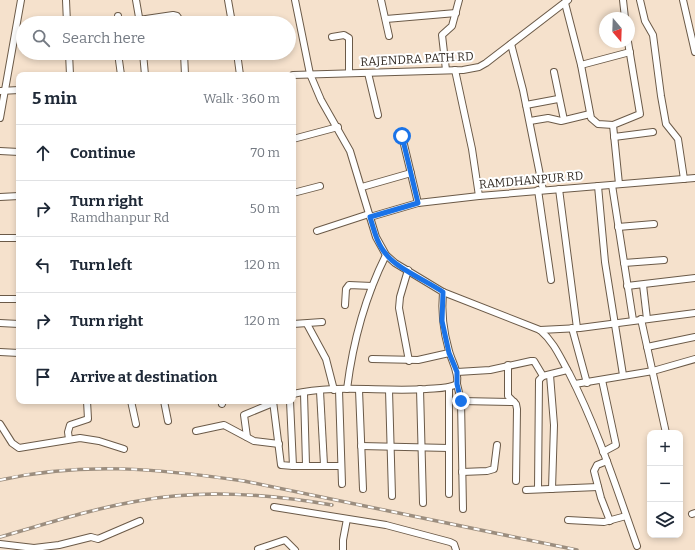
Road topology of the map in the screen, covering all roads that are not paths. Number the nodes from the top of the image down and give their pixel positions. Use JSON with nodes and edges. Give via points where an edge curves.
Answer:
{"nodes":[{"id":1,"x":21,"y":0,"type":"edge"},
{"id":2,"x":66,"y":0,"type":"edge"},
{"id":3,"x":136,"y":0,"type":"edge"},
{"id":4,"x":228,"y":0,"type":"edge"},
{"id":5,"x":295,"y":0,"type":"edge"},
{"id":6,"x":381,"y":0,"type":"edge"},
{"id":7,"x":460,"y":0,"type":"edge"},
{"id":8,"x":623,"y":0,"type":"edge"},
{"id":9,"x":640,"y":0,"type":"edge"},
{"id":10,"x":683,"y":0,"type":"edge"},
{"id":11,"x":567,"y":1,"type":"edge"},
{"id":12,"x":624,"y":12,"type":"edge"},
{"id":13,"x":456,"y":13,"type":"junction"},
{"id":14,"x":18,"y":16,"type":"edge"},
{"id":15,"x":67,"y":16,"type":"edge"},
{"id":16,"x":138,"y":16,"type":"edge"},
{"id":17,"x":231,"y":16,"type":"edge"},
{"id":18,"x":386,"y":19,"type":"junction"},
{"id":19,"x":16,"y":25,"type":"edge"},
{"id":20,"x":332,"y":36,"type":"dead end"},
{"id":21,"x":389,"y":36,"type":"dead end"},
{"id":22,"x":511,"y":44,"type":"junction"},
{"id":23,"x":629,"y":48,"type":"edge"},
{"id":24,"x":695,"y":51,"type":"edge"},
{"id":25,"x":630,"y":52,"type":"junction"},
{"id":26,"x":69,"y":60,"type":"edge"},
{"id":27,"x":119,"y":60,"type":"edge"},
{"id":28,"x":144,"y":60,"type":"edge"},
{"id":29,"x":184,"y":60,"type":"edge"},
{"id":30,"x":238,"y":60,"type":"edge"},
{"id":31,"x":581,"y":65,"type":"junction"},
{"id":32,"x":446,"y":70,"type":"junction"},
{"id":33,"x":455,"y":70,"type":"junction"},
{"id":34,"x":70,"y":72,"type":"edge"},
{"id":35,"x":121,"y":72,"type":"edge"},
{"id":36,"x":145,"y":72,"type":"edge"},
{"id":37,"x":185,"y":72,"type":"edge"},
{"id":38,"x":240,"y":72,"type":"edge"},
{"id":39,"x":554,"y":72,"type":"dead end"},
{"id":40,"x":349,"y":73,"type":"junction"},
{"id":41,"x":368,"y":73,"type":"junction"},
{"id":42,"x":310,"y":74,"type":"junction"},
{"id":43,"x":296,"y":75,"type":"edge"},
{"id":44,"x":16,"y":90,"type":"edge"},
{"id":45,"x":3,"y":91,"type":"edge"},
{"id":46,"x":558,"y":99,"type":"junction"},
{"id":47,"x":526,"y":106,"type":"junction"},
{"id":48,"x":590,"y":114,"type":"junction"},
{"id":49,"x":378,"y":115,"type":"dead end"},
{"id":50,"x":0,"y":118,"type":"edge"},
{"id":51,"x":564,"y":120,"type":"junction"},
{"id":52,"x":530,"y":121,"type":"junction"},
{"id":53,"x":613,"y":125,"type":"junction"},
{"id":54,"x":338,"y":127,"type":"junction"},
{"id":55,"x":653,"y":132,"type":"dead end"},
{"id":56,"x":402,"y":136,"type":"dead end"},
{"id":57,"x":614,"y":137,"type":"junction"},
{"id":58,"x":296,"y":138,"type":"edge"},
{"id":59,"x":0,"y":151,"type":"edge"},
{"id":60,"x":16,"y":152,"type":"edge"},
{"id":61,"x":410,"y":173,"type":"junction"},
{"id":62,"x":695,"y":178,"type":"edge"},
{"id":63,"x":684,"y":179,"type":"junction"},
{"id":64,"x":619,"y":184,"type":"junction"},
{"id":65,"x":612,"y":185,"type":"junction"},
{"id":66,"x":320,"y":186,"type":"dead end"},
{"id":67,"x":598,"y":186,"type":"junction"},
{"id":68,"x":362,"y":187,"type":"junction"},
{"id":69,"x":559,"y":189,"type":"junction"},
{"id":70,"x":541,"y":190,"type":"junction"},
{"id":71,"x":296,"y":192,"type":"edge"},
{"id":72,"x":16,"y":196,"type":"edge"},
{"id":73,"x":479,"y":196,"type":"junction"},
{"id":74,"x":0,"y":197,"type":"edge"},
{"id":75,"x":418,"y":203,"type":"junction"},
{"id":76,"x":370,"y":216,"type":"junction"},
{"id":77,"x":654,"y":224,"type":"dead end"},
{"id":78,"x":618,"y":227,"type":"junction"},
{"id":79,"x":317,"y":231,"type":"dead end"},
{"id":80,"x":0,"y":238,"type":"edge"},
{"id":81,"x":16,"y":238,"type":"edge"},
{"id":82,"x":386,"y":255,"type":"junction"},
{"id":83,"x":664,"y":260,"type":"dead end"},
{"id":84,"x":624,"y":263,"type":"junction"},
{"id":85,"x":408,"y":270,"type":"junction"},
{"id":86,"x":695,"y":278,"type":"edge"},
{"id":87,"x":550,"y":280,"type":"dead end"},
{"id":88,"x":643,"y":285,"type":"junction"},
{"id":89,"x":372,"y":286,"type":"junction"},
{"id":90,"x":627,"y":286,"type":"junction"},
{"id":91,"x":443,"y":292,"type":"junction"},
{"id":92,"x":0,"y":299,"type":"edge"},
{"id":93,"x":16,"y":299,"type":"edge"},
{"id":94,"x":345,"y":305,"type":"dead end"},
{"id":95,"x":695,"y":313,"type":"edge"},
{"id":96,"x":644,"y":319,"type":"junction"},
{"id":97,"x":633,"y":320,"type":"junction"},
{"id":98,"x":322,"y":322,"type":"dead end"},
{"id":99,"x":0,"y":323,"type":"edge"},
{"id":100,"x":615,"y":323,"type":"junction"},
{"id":101,"x":16,"y":324,"type":"edge"},
{"id":102,"x":296,"y":324,"type":"edge"},
{"id":103,"x":307,"y":324,"type":"junction"},
{"id":104,"x":575,"y":328,"type":"junction"},
{"id":105,"x":540,"y":330,"type":"junction"},
{"id":106,"x":695,"y":338,"type":"edge"},
{"id":107,"x":647,"y":348,"type":"junction"},
{"id":108,"x":0,"y":352,"type":"edge"},
{"id":109,"x":16,"y":352,"type":"edge"},
{"id":110,"x":449,"y":353,"type":"junction"},
{"id":111,"x":372,"y":359,"type":"dead end"},
{"id":112,"x":695,"y":359,"type":"edge"},
{"id":113,"x":409,"y":361,"type":"junction"},
{"id":114,"x":508,"y":365,"type":"junction"},
{"id":115,"x":567,"y":370,"type":"junction"},
{"id":116,"x":653,"y":371,"type":"junction"},
{"id":117,"x":457,"y":372,"type":"junction"},
{"id":118,"x":550,"y":375,"type":"junction"},
{"id":119,"x":623,"y":375,"type":"junction"},
{"id":120,"x":543,"y":376,"type":"junction"},
{"id":121,"x":602,"y":380,"type":"junction"},
{"id":122,"x":587,"y":383,"type":"junction"},
{"id":123,"x":457,"y":384,"type":"junction"},
{"id":124,"x":575,"y":384,"type":"junction"},
{"id":125,"x":449,"y":387,"type":"junction"},
{"id":126,"x":347,"y":389,"type":"junction"},
{"id":127,"x":420,"y":389,"type":"junction"},
{"id":128,"x":337,"y":390,"type":"junction"},
{"id":129,"x":359,"y":390,"type":"junction"},
{"id":130,"x":389,"y":390,"type":"junction"},
{"id":131,"x":320,"y":391,"type":"junction"},
{"id":132,"x":304,"y":393,"type":"junction"},
{"id":133,"x":296,"y":394,"type":"edge"},
{"id":134,"x":461,"y":401,"type":"junction"},
{"id":135,"x":514,"y":402,"type":"junction"},
{"id":136,"x":87,"y":404,"type":"edge"},
{"id":137,"x":132,"y":404,"type":"edge"},
{"id":138,"x":165,"y":404,"type":"edge"},
{"id":139,"x":269,"y":404,"type":"edge"},
{"id":140,"x":273,"y":404,"type":"edge"},
{"id":141,"x":290,"y":404,"type":"edge"},
{"id":142,"x":168,"y":421,"type":"dead end"},
{"id":143,"x":0,"y":424,"type":"edge"},
{"id":144,"x":136,"y":424,"type":"dead end"},
{"id":145,"x":196,"y":430,"type":"dead end"},
{"id":146,"x":665,"y":430,"type":"edge"},
{"id":147,"x":247,"y":438,"type":"junction"},
{"id":148,"x":69,"y":439,"type":"junction"},
{"id":149,"x":278,"y":444,"type":"junction"},
{"id":150,"x":497,"y":445,"type":"dead end"},
{"id":151,"x":361,"y":446,"type":"junction"},
{"id":152,"x":392,"y":446,"type":"junction"},
{"id":153,"x":422,"y":447,"type":"junction"},
{"id":154,"x":124,"y":448,"type":"dead end"},
{"id":155,"x":450,"y":448,"type":"junction"},
{"id":156,"x":604,"y":452,"type":"junction"},
{"id":157,"x":606,"y":461,"type":"junction"},
{"id":158,"x":306,"y":465,"type":"junction"},
{"id":159,"x":324,"y":465,"type":"junction"},
{"id":160,"x":293,"y":466,"type":"junction"},
{"id":161,"x":341,"y":466,"type":"junction"},
{"id":162,"x":462,"y":472,"type":"junction"},
{"id":163,"x":516,"y":481,"type":"dead end"},
{"id":164,"x":342,"y":484,"type":"dead end"},
{"id":165,"x":598,"y":488,"type":"junction"},
{"id":166,"x":552,"y":489,"type":"junction"},
{"id":167,"x":363,"y":490,"type":"dead end"},
{"id":168,"x":526,"y":490,"type":"dead end"},
{"id":169,"x":538,"y":490,"type":"junction"},
{"id":170,"x":449,"y":494,"type":"dead end"},
{"id":171,"x":392,"y":496,"type":"dead end"},
{"id":172,"x":422,"y":503,"type":"dead end"},
{"id":173,"x":274,"y":506,"type":"dead end"},
{"id":174,"x":463,"y":509,"type":"dead end"},
{"id":175,"x":626,"y":516,"type":"junction"},
{"id":176,"x":347,"y":518,"type":"junction"},
{"id":177,"x":568,"y":520,"type":"dead end"},
{"id":178,"x":140,"y":521,"type":"dead end"},
{"id":179,"x":610,"y":521,"type":"junction"},
{"id":180,"x":0,"y":544,"type":"edge"},
{"id":181,"x":637,"y":546,"type":"dead end"},
{"id":182,"x":258,"y":549,"type":"edge"},
{"id":183,"x":295,"y":550,"type":"edge"},
{"id":184,"x":342,"y":550,"type":"edge"},
{"id":185,"x":456,"y":550,"type":"edge"}],
"edges":[{"from":1,"to":14,"type":"street"},
{"from":2,"to":15,"type":"street"},
{"from":3,"to":16,"type":"street"},
{"from":4,"to":17,"type":"street"},
{"from":5,"to":42,"type":"street"},
{"from":6,"to":18,"type":"street"},
{"from":7,"to":13,"type":"street"},
{"from":8,"to":12,"type":"street"},
{"from":9,"to":63,"type":"street","via":[[645,20],[653,35],[666,124],[678,139]]},
{"from":10,"to":24,"type":"street"},
{"from":11,"to":22,"type":"street","name":"RAJENDRA PATH RD"},
{"from":11,"to":31,"type":"street"},
{"from":13,"to":18,"type":"street"},
{"from":13,"to":32,"type":"street","via":[[452,26],[442,34]]},
{"from":18,"to":21,"type":"street"},
{"from":19,"to":45,"type":"street"},
{"from":20,"to":40,"type":"street","via":[[344,35],[349,38]]},
{"from":22,"to":33,"type":"street","name":"RAJENDRA PATH RD","via":[[479,67]]},
{"from":22,"to":47,"type":"street"},
{"from":23,"to":25,"type":"street"},
{"from":25,"to":31,"type":"street"},
{"from":25,"to":53,"type":"street","via":[[640,114]]},
{"from":26,"to":34,"type":"street"},
{"from":27,"to":35,"type":"street"},
{"from":28,"to":36,"type":"street"},
{"from":29,"to":37,"type":"street"},
{"from":30,"to":38,"type":"street"},
{"from":31,"to":48,"type":"street"},
{"from":32,"to":33,"type":"street","name":"RAJENDRA PATH RD"},
{"from":32,"to":41,"type":"street","name":"RAJENDRA PATH RD"},
{"from":33,"to":73,"type":"street","via":[[472,148]]},
{"from":39,"to":46,"type":"street"},
{"from":40,"to":41,"type":"street","name":"RAJENDRA PATH RD"},
{"from":40,"to":42,"type":"street","name":"RAJENDRA PATH RD"},
{"from":41,"to":49,"type":"street"},
{"from":42,"to":43,"type":"street","name":"RAJENDRA PATH RD"},
{"from":42,"to":54,"type":"street","via":[[321,100]]},
{"from":44,"to":45,"type":"street"},
{"from":45,"to":50,"type":"street"},
{"from":46,"to":47,"type":"street"},
{"from":46,"to":51,"type":"street"},
{"from":47,"to":52,"type":"street"},
{"from":48,"to":51,"type":"street"},
{"from":48,"to":53,"type":"street","via":[[598,124]]},
{"from":51,"to":52,"type":"street","via":[[548,118]]},
{"from":52,"to":70,"type":"street"},
{"from":53,"to":57,"type":"street"},
{"from":54,"to":58,"type":"street"},
{"from":54,"to":68,"type":"street","via":[[350,151]]},
{"from":55,"to":57,"type":"street"},
{"from":56,"to":61,"type":"street"},
{"from":57,"to":64,"type":"street"},
{"from":59,"to":60,"type":"street"},
{"from":61,"to":68,"type":"street"},
{"from":61,"to":75,"type":"street"},
{"from":62,"to":63,"type":"street","name":"RAMDHANPUR RD"},
{"from":63,"to":64,"type":"street","name":"RAMDHANPUR RD"},
{"from":64,"to":65,"type":"street","name":"RAMDHANPUR RD"},
{"from":65,"to":67,"type":"street","name":"RAMDHANPUR RD"},
{"from":65,"to":78,"type":"street"},
{"from":66,"to":71,"type":"street"},
{"from":67,"to":69,"type":"street","name":"RAMDHANPUR RD"},
{"from":67,"to":100,"type":"street"},
{"from":68,"to":76,"type":"street"},
{"from":69,"to":70,"type":"street","name":"RAMDHANPUR RD"},
{"from":69,"to":104,"type":"street"},
{"from":70,"to":73,"type":"street","name":"RAMDHANPUR RD"},
{"from":70,"to":87,"type":"street"},
{"from":72,"to":74,"type":"street"},
{"from":73,"to":75,"type":"street","name":"RAMDHANPUR RD"},
{"from":75,"to":76,"type":"street","name":"RAMDHANPUR RD"},
{"from":76,"to":79,"type":"street","name":"RAMDHANPUR RD"},
{"from":76,"to":82,"type":"street","via":[[378,242]]},
{"from":77,"to":78,"type":"street"},
{"from":78,"to":84,"type":"street"},
{"from":80,"to":81,"type":"street"},
{"from":82,"to":85,"type":"street","via":[[394,263]]},
{"from":82,"to":89,"type":"street"},
{"from":83,"to":84,"type":"street"},
{"from":84,"to":90,"type":"street"},
{"from":85,"to":91,"type":"street"},
{"from":85,"to":113,"type":"street","via":[[399,308]]},
{"from":86,"to":88,"type":"street"},
{"from":88,"to":90,"type":"street"},
{"from":88,"to":96,"type":"street"},
{"from":89,"to":94,"type":"street","via":[[349,285],[346,289]]},
{"from":89,"to":126,"type":"street","via":[[356,329]]},
{"from":90,"to":97,"type":"street"},
{"from":91,"to":105,"type":"street"},
{"from":91,"to":110,"type":"street","via":[[442,321]]},
{"from":92,"to":93,"type":"street"},
{"from":95,"to":96,"type":"street"},
{"from":96,"to":97,"type":"street"},
{"from":96,"to":107,"type":"street"},
{"from":97,"to":100,"type":"street"},
{"from":98,"to":103,"type":"street"},
{"from":99,"to":101,"type":"street"},
{"from":100,"to":104,"type":"street"},
{"from":100,"to":119,"type":"street"},
{"from":102,"to":103,"type":"street"},
{"from":103,"to":128,"type":"street","via":[[321,347]]},
{"from":104,"to":105,"type":"street"},
{"from":104,"to":122,"type":"street"},
{"from":105,"to":115,"type":"street","via":[[552,341]]},
{"from":106,"to":107,"type":"street"},
{"from":107,"to":116,"type":"street"},
{"from":108,"to":109,"type":"street"},
{"from":110,"to":113,"type":"street"},
{"from":110,"to":117,"type":"street"},
{"from":111,"to":113,"type":"street"},
{"from":112,"to":116,"type":"street"},
{"from":114,"to":117,"type":"street","via":[[490,370]]},
{"from":114,"to":120,"type":"street","via":[[534,361]]},
{"from":114,"to":135,"type":"street","via":[[508,396]]},
{"from":115,"to":118,"type":"street"},
{"from":115,"to":124,"type":"street"},
{"from":116,"to":119,"type":"street"},
{"from":116,"to":146,"type":"street"},
{"from":117,"to":123,"type":"street"},
{"from":118,"to":120,"type":"street"},
{"from":118,"to":166,"type":"street","via":[[554,425]]},
{"from":119,"to":121,"type":"street"},
{"from":120,"to":169,"type":"street","via":[[539,380]]},
{"from":121,"to":122,"type":"street"},
{"from":121,"to":156,"type":"street","via":[[616,445]]},
{"from":122,"to":124,"type":"street"},
{"from":123,"to":125,"type":"street"},
{"from":123,"to":134,"type":"street"},
{"from":124,"to":156,"type":"street"},
{"from":125,"to":127,"type":"street"},
{"from":125,"to":155,"type":"street"},
{"from":126,"to":128,"type":"street"},
{"from":126,"to":129,"type":"street"},
{"from":127,"to":130,"type":"street"},
{"from":127,"to":153,"type":"street"},
{"from":128,"to":131,"type":"street"},
{"from":128,"to":161,"type":"street"},
{"from":129,"to":130,"type":"street"},
{"from":129,"to":151,"type":"street"},
{"from":130,"to":152,"type":"street"},
{"from":131,"to":132,"type":"street"},
{"from":131,"to":159,"type":"street"},
{"from":132,"to":133,"type":"street"},
{"from":132,"to":158,"type":"street"},
{"from":134,"to":135,"type":"street"},
{"from":134,"to":162,"type":"street"},
{"from":135,"to":163,"type":"street","via":[[517,409]]},
{"from":136,"to":148,"type":"street","via":[[88,419],[70,425]]},
{"from":137,"to":144,"type":"street"},
{"from":138,"to":142,"type":"street"},
{"from":139,"to":147,"type":"street","via":[[244,415]]},
{"from":140,"to":149,"type":"street"},
{"from":141,"to":160,"type":"street"},
{"from":143,"to":148,"type":"street","via":[[12,443],[19,448]]},
{"from":145,"to":147,"type":"street","via":[[224,426]]},
{"from":147,"to":149,"type":"street","via":[[261,443]]},
{"from":148,"to":154,"type":"street","via":[[88,438]]},
{"from":149,"to":160,"type":"street","via":[[281,465]]},
{"from":150,"to":162,"type":"street","via":[[494,469]]},
{"from":151,"to":152,"type":"street"},
{"from":151,"to":167,"type":"street"},
{"from":152,"to":153,"type":"street"},
{"from":152,"to":171,"type":"street"},
{"from":153,"to":155,"type":"street"},
{"from":153,"to":172,"type":"street"},
{"from":155,"to":170,"type":"street"},
{"from":156,"to":157,"type":"street"},
{"from":157,"to":165,"type":"street","via":[[595,467]]},
{"from":157,"to":175,"type":"street"},
{"from":158,"to":159,"type":"street"},
{"from":158,"to":160,"type":"street"},
{"from":159,"to":161,"type":"street"},
{"from":161,"to":164,"type":"street"},
{"from":162,"to":174,"type":"street"},
{"from":165,"to":166,"type":"street"},
{"from":165,"to":179,"type":"street"},
{"from":166,"to":169,"type":"street"},
{"from":168,"to":169,"type":"street"},
{"from":173,"to":176,"type":"street"},
{"from":175,"to":179,"type":"street"},
{"from":175,"to":181,"type":"street"},
{"from":176,"to":184,"type":"street"},
{"from":176,"to":185,"type":"street","via":[[386,525],[450,542]]},
{"from":177,"to":179,"type":"street"},
{"from":178,"to":180,"type":"street","via":[[98,539],[91,537],[34,548]]},
{"from":182,"to":183,"type":"street","via":[[285,540]]}]}
